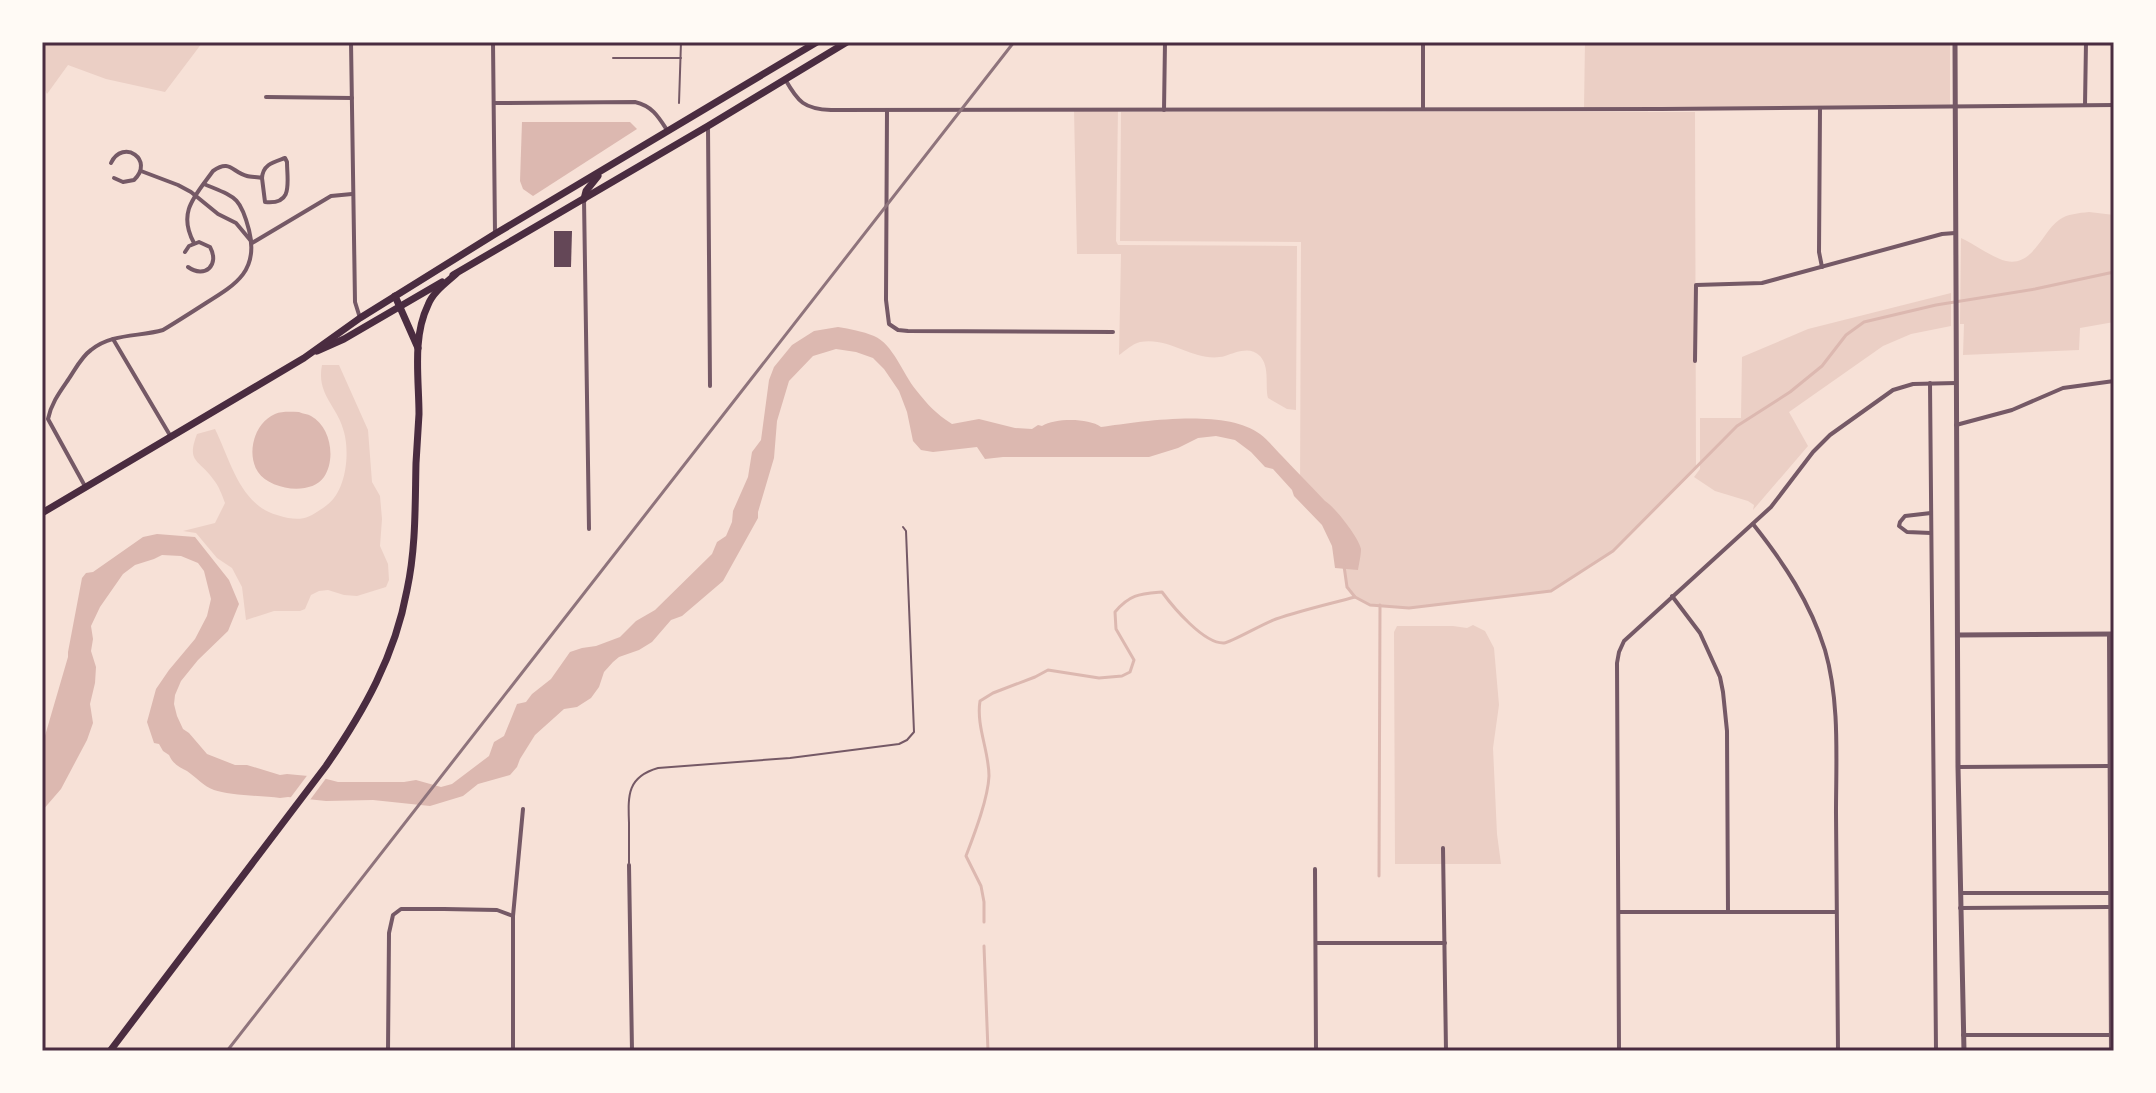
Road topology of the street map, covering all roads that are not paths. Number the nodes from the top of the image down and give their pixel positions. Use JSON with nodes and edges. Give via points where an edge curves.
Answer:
{"nodes":[{"id":1,"x":351,"y":42,"type":"edge"},
{"id":2,"x":493,"y":42,"type":"edge"},
{"id":3,"x":681,"y":42,"type":"edge"},
{"id":4,"x":817,"y":42,"type":"edge"},
{"id":5,"x":1165,"y":42,"type":"edge"},
{"id":6,"x":1423,"y":42,"type":"edge"},
{"id":7,"x":1955,"y":42,"type":"edge"},
{"id":8,"x":2086,"y":42,"type":"edge"},
{"id":9,"x":843,"y":43,"type":"edge"},
{"id":10,"x":613,"y":58,"type":"dead end"},
{"id":11,"x":681,"y":58,"type":"junction"},
{"id":12,"x":785,"y":79,"type":"junction"},
{"id":13,"x":266,"y":97,"type":"dead end"},
{"id":14,"x":352,"y":98,"type":"junction"},
{"id":15,"x":494,"y":103,"type":"junction"},
{"id":16,"x":679,"y":103,"type":"dead end"},
{"id":17,"x":2085,"y":105,"type":"junction"},
{"id":18,"x":2114,"y":105,"type":"edge"},
{"id":19,"x":1955,"y":107,"type":"junction"},
{"id":20,"x":1820,"y":108,"type":"junction"},
{"id":21,"x":1423,"y":109,"type":"junction"},
{"id":22,"x":887,"y":110,"type":"junction"},
{"id":23,"x":1164,"y":110,"type":"junction"},
{"id":24,"x":708,"y":126,"type":"junction"},
{"id":25,"x":668,"y":132,"type":"junction"},
{"id":26,"x":111,"y":163,"type":"dead end"},
{"id":27,"x":141,"y":171,"type":"junction"},
{"id":28,"x":602,"y":171,"type":"junction"},
{"id":29,"x":114,"y":178,"type":"dead end"},
{"id":30,"x":262,"y":178,"type":"junction"},
{"id":31,"x":204,"y":184,"type":"junction"},
{"id":32,"x":353,"y":194,"type":"junction"},
{"id":33,"x":195,"y":196,"type":"junction"},
{"id":34,"x":584,"y":199,"type":"junction"},
{"id":35,"x":1955,"y":233,"type":"junction"},
{"id":36,"x":495,"y":234,"type":"junction"},
{"id":37,"x":194,"y":243,"type":"junction"},
{"id":38,"x":252,"y":243,"type":"junction"},
{"id":39,"x":185,"y":252,"type":"dead end"},
{"id":40,"x":188,"y":267,"type":"dead end"},
{"id":41,"x":1822,"y":267,"type":"junction"},
{"id":42,"x":456,"y":274,"type":"junction"},
{"id":43,"x":395,"y":296,"type":"junction"},
{"id":44,"x":401,"y":307,"type":"junction"},
{"id":45,"x":360,"y":318,"type":"junction"},
{"id":46,"x":1113,"y":332,"type":"dead end"},
{"id":47,"x":113,"y":338,"type":"junction"},
{"id":48,"x":418,"y":350,"type":"junction"},
{"id":49,"x":308,"y":355,"type":"junction"},
{"id":50,"x":1695,"y":361,"type":"dead end"},
{"id":51,"x":2114,"y":381,"type":"edge"},
{"id":52,"x":1930,"y":383,"type":"junction"},
{"id":53,"x":1956,"y":383,"type":"junction"},
{"id":54,"x":710,"y":386,"type":"dead end"},
{"id":55,"x":1956,"y":425,"type":"junction"},
{"id":56,"x":171,"y":437,"type":"junction"},
{"id":57,"x":86,"y":488,"type":"junction"},
{"id":58,"x":42,"y":513,"type":"edge"},
{"id":59,"x":1931,"y":513,"type":"junction"},
{"id":60,"x":1753,"y":524,"type":"junction"},
{"id":61,"x":903,"y":527,"type":"dead end"},
{"id":62,"x":589,"y":529,"type":"dead end"},
{"id":63,"x":1931,"y":533,"type":"junction"},
{"id":64,"x":1672,"y":596,"type":"junction"},
{"id":65,"x":2112,"y":634,"type":"edge"},
{"id":66,"x":1958,"y":635,"type":"junction"},
{"id":67,"x":2110,"y":766,"type":"junction"},
{"id":68,"x":1958,"y":767,"type":"junction"},
{"id":69,"x":523,"y":809,"type":"dead end"},
{"id":70,"x":1443,"y":848,"type":"dead end"},
{"id":71,"x":629,"y":865,"type":"joint"},
{"id":72,"x":1315,"y":869,"type":"dead end"},
{"id":73,"x":1959,"y":893,"type":"junction"},
{"id":74,"x":2110,"y":893,"type":"junction"},
{"id":75,"x":2110,"y":907,"type":"junction"},
{"id":76,"x":1960,"y":908,"type":"junction"},
{"id":77,"x":1619,"y":912,"type":"junction"},
{"id":78,"x":1728,"y":912,"type":"junction"},
{"id":79,"x":1837,"y":912,"type":"junction"},
{"id":80,"x":513,"y":916,"type":"junction"},
{"id":81,"x":1316,"y":943,"type":"junction"},
{"id":82,"x":1445,"y":943,"type":"junction"},
{"id":83,"x":1963,"y":1035,"type":"junction"},
{"id":84,"x":2111,"y":1035,"type":"junction"},
{"id":85,"x":110,"y":1051,"type":"edge"},
{"id":86,"x":388,"y":1051,"type":"edge"},
{"id":87,"x":513,"y":1051,"type":"edge"},
{"id":88,"x":632,"y":1051,"type":"edge"},
{"id":89,"x":1316,"y":1051,"type":"edge"},
{"id":90,"x":1446,"y":1051,"type":"edge"},
{"id":91,"x":1619,"y":1051,"type":"edge"},
{"id":92,"x":1838,"y":1051,"type":"edge"},
{"id":93,"x":1936,"y":1051,"type":"edge"},
{"id":94,"x":1964,"y":1051,"type":"edge"},
{"id":95,"x":2111,"y":1051,"type":"edge"}],
"edges":[{"from":1,"to":14,"type":"street"},
{"from":2,"to":15,"type":"street"},
{"from":3,"to":11,"type":"lane"},
{"from":4,"to":25,"type":"main road"},
{"from":5,"to":23,"type":"street"},
{"from":6,"to":21,"type":"street"},
{"from":7,"to":19,"type":"street"},
{"from":8,"to":17,"type":"street"},
{"from":9,"to":12,"type":"main road"},
{"from":10,"to":11,"type":"lane"},
{"from":11,"to":16,"type":"lane"},
{"from":12,"to":22,"type":"street","via":[[807,106]]},
{"from":12,"to":24,"type":"main road"},
{"from":13,"to":14,"type":"street"},
{"from":14,"to":32,"type":"street"},
{"from":15,"to":25,"type":"street","via":[[635,102],[655,112]]},
{"from":15,"to":36,"type":"street"},
{"from":17,"to":18,"type":"street"},
{"from":17,"to":19,"type":"street"},
{"from":19,"to":20,"type":"street"},
{"from":19,"to":35,"type":"street"},
{"from":20,"to":21,"type":"street"},
{"from":20,"to":41,"type":"street"},
{"from":21,"to":23,"type":"street"},
{"from":22,"to":23,"type":"street"},
{"from":22,"to":46,"type":"street","via":[[889,324],[908,331]]},
{"from":24,"to":34,"type":"main road"},
{"from":24,"to":54,"type":"street"},
{"from":25,"to":28,"type":"main road"},
{"from":26,"to":27,"type":"street","via":[[120,153],[130,152],[141,163]]},
{"from":27,"to":29,"type":"street","via":[[128,182]]},
{"from":27,"to":33,"type":"street"},
{"from":28,"to":34,"type":"main road"},
{"from":28,"to":36,"type":"main road"},
{"from":30,"to":30,"type":"street","via":[[265,202],[284,199],[285,158],[265,167]]},
{"from":30,"to":31,"type":"street","via":[[225,166],[213,171]]},
{"from":31,"to":33,"type":"street"},
{"from":31,"to":38,"type":"street","via":[[241,205]]},
{"from":32,"to":38,"type":"street","via":[[331,196]]},
{"from":32,"to":45,"type":"street","via":[[355,302]]},
{"from":33,"to":37,"type":"street","via":[[186,221]]},
{"from":33,"to":38,"type":"street","via":[[236,223]]},
{"from":34,"to":42,"type":"main road"},
{"from":34,"to":62,"type":"street"},
{"from":35,"to":41,"type":"street"},
{"from":35,"to":53,"type":"street"},
{"from":36,"to":43,"type":"main road"},
{"from":37,"to":39,"type":"street"},
{"from":37,"to":40,"type":"street","via":[[210,247],[214,260],[204,271]]},
{"from":38,"to":47,"type":"street","via":[[250,263],[233,286],[163,330]]},
{"from":41,"to":50,"type":"street","via":[[1762,283],[1696,285]]},
{"from":42,"to":44,"type":"main road"},
{"from":42,"to":48,"type":"main road","via":[[432,297]]},
{"from":43,"to":44,"type":"main road"},
{"from":43,"to":45,"type":"main road"},
{"from":44,"to":48,"type":"main road"},
{"from":44,"to":49,"type":"main road"},
{"from":45,"to":49,"type":"main road"},
{"from":47,"to":56,"type":"street"},
{"from":47,"to":57,"type":"street","via":[[88,351],[48,419]]},
{"from":48,"to":85,"type":"main road","via":[[415,528],[397,633],[375,686],[326,766]]},
{"from":49,"to":56,"type":"main road"},
{"from":51,"to":55,"type":"street","via":[[2063,388],[2012,410]]},
{"from":52,"to":53,"type":"street"},
{"from":52,"to":59,"type":"street"},
{"from":52,"to":60,"type":"street","via":[[1893,390],[1830,435]]},
{"from":53,"to":55,"type":"street"},
{"from":55,"to":66,"type":"street"},
{"from":56,"to":57,"type":"main road"},
{"from":57,"to":58,"type":"main road"},
{"from":59,"to":63,"type":"street"},
{"from":59,"to":63,"type":"street","via":[[1905,516],[1899,526],[1907,532]]},
{"from":60,"to":64,"type":"street"},
{"from":60,"to":79,"type":"street","via":[[1803,596],[1832,681]]},
{"from":61,"to":71,"type":"lane","via":[[914,732],[899,744],[646,772],[628,794]]},
{"from":63,"to":93,"type":"street"},
{"from":64,"to":77,"type":"street","via":[[1624,641],[1617,663]]},
{"from":64,"to":78,"type":"street","via":[[1700,633],[1723,692]]},
{"from":65,"to":66,"type":"street"},
{"from":65,"to":67,"type":"street"},
{"from":66,"to":68,"type":"street"},
{"from":67,"to":68,"type":"street"},
{"from":67,"to":74,"type":"street"},
{"from":68,"to":73,"type":"street"},
{"from":69,"to":80,"type":"street"},
{"from":70,"to":82,"type":"street"},
{"from":71,"to":88,"type":"street"},
{"from":72,"to":81,"type":"street"},
{"from":73,"to":74,"type":"street"},
{"from":73,"to":76,"type":"street"},
{"from":74,"to":75,"type":"street"},
{"from":75,"to":76,"type":"street"},
{"from":75,"to":84,"type":"street"},
{"from":76,"to":83,"type":"street"},
{"from":77,"to":78,"type":"street"},
{"from":77,"to":91,"type":"street"},
{"from":78,"to":79,"type":"street"},
{"from":79,"to":92,"type":"street"},
{"from":80,"to":86,"type":"street","via":[[497,910],[444,909],[401,909],[393,915]]},
{"from":80,"to":87,"type":"street"},
{"from":81,"to":82,"type":"street"},
{"from":81,"to":89,"type":"street"},
{"from":82,"to":90,"type":"street"},
{"from":83,"to":84,"type":"street"},
{"from":83,"to":94,"type":"street"},
{"from":84,"to":95,"type":"street"}]}
